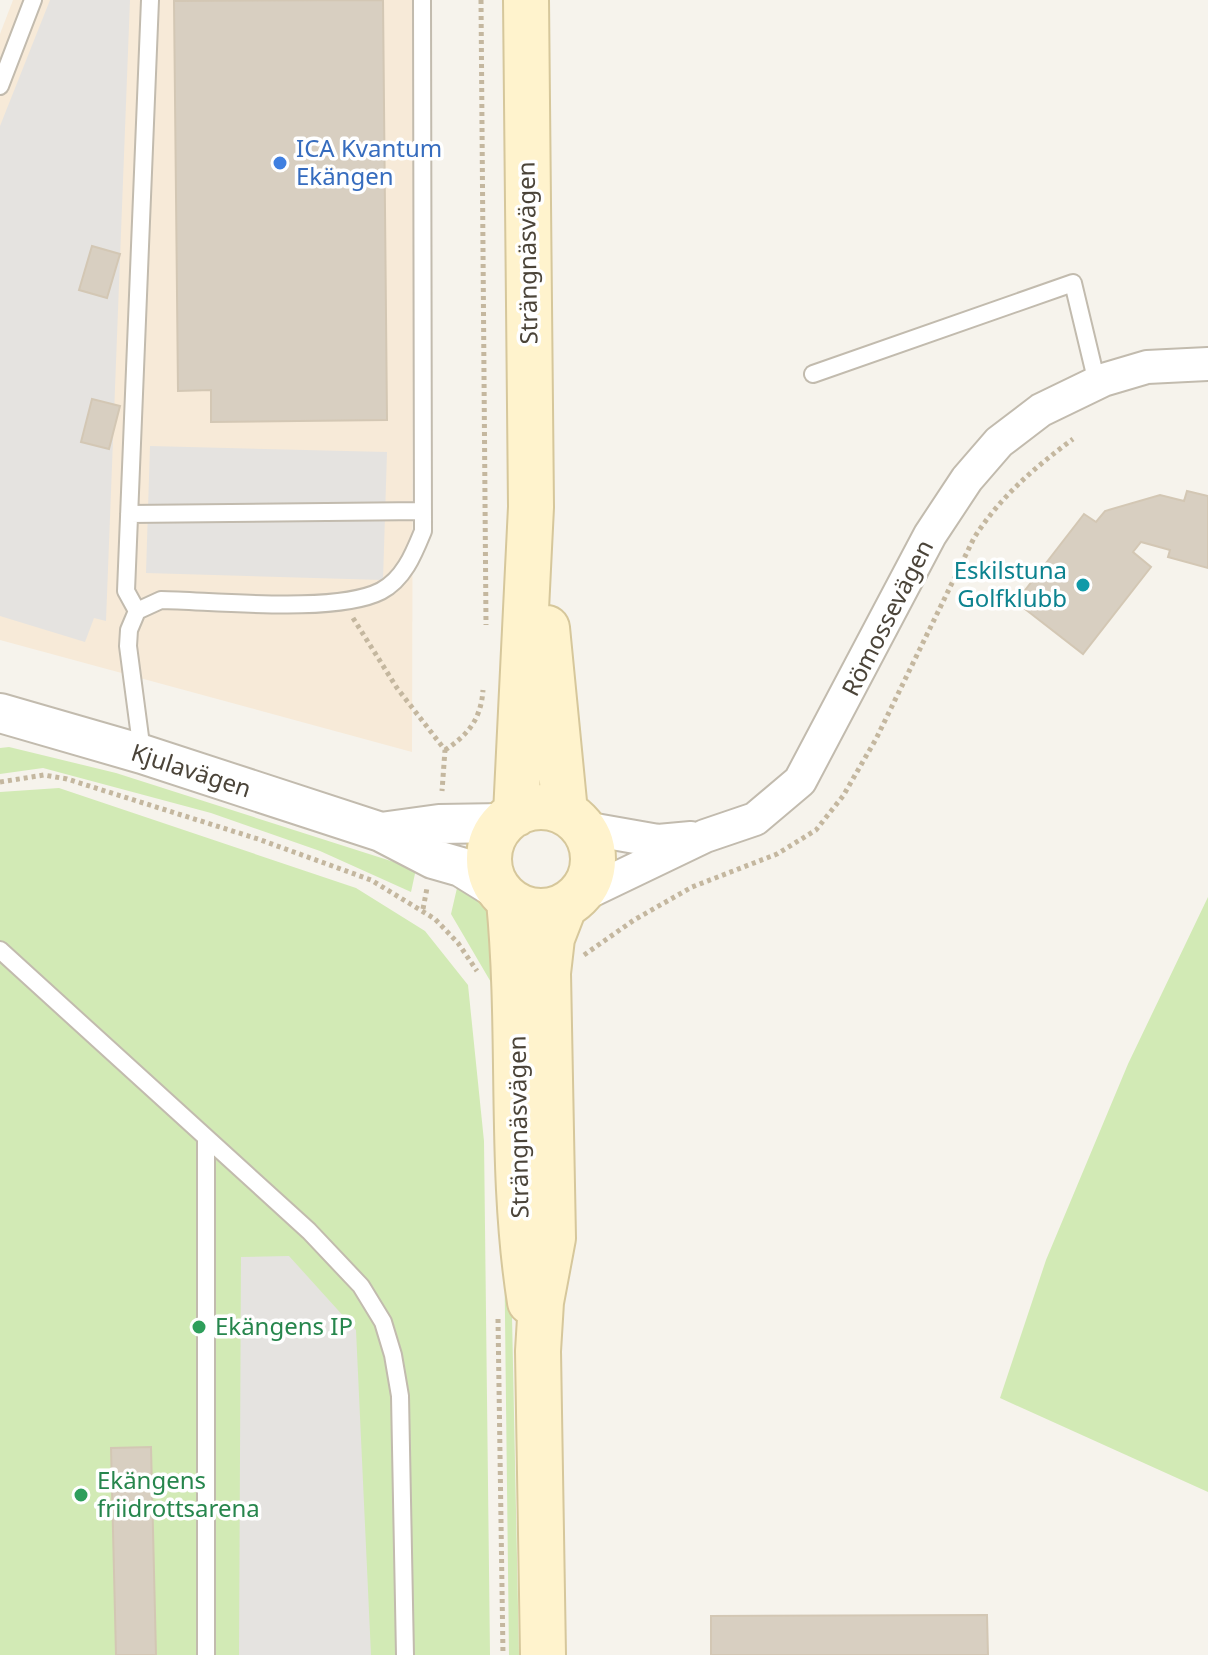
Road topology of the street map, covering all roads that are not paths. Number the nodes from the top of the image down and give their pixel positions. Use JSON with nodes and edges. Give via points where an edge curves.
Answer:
{"nodes":[{"id":1,"x":33,"y":0,"type":"edge"},
{"id":2,"x":150,"y":0,"type":"edge"},
{"id":3,"x":422,"y":0,"type":"edge"},
{"id":4,"x":526,"y":0,"type":"edge"},
{"id":5,"x":0,"y":86,"type":"edge"},
{"id":6,"x":1208,"y":364,"type":"edge"},
{"id":7,"x":813,"y":374,"type":"dead end"},
{"id":8,"x":1097,"y":383,"type":"junction"},
{"id":9,"x":531,"y":507,"type":"junction"},
{"id":10,"x":423,"y":511,"type":"junction"},
{"id":11,"x":129,"y":514,"type":"junction"},
{"id":12,"x":137,"y":611,"type":"junction"},
{"id":13,"x":0,"y":713,"type":"edge"},
{"id":14,"x":142,"y":754,"type":"junction"},
{"id":15,"x":510,"y":818,"type":"junction"},
{"id":16,"x":574,"y":820,"type":"junction"},
{"id":17,"x":381,"y":832,"type":"junction"},
{"id":18,"x":705,"y":836,"type":"junction"},
{"id":19,"x":504,"y":896,"type":"junction"},
{"id":20,"x":571,"y":902,"type":"junction"},
{"id":21,"x":0,"y":950,"type":"edge"},
{"id":22,"x":206,"y":1140,"type":"junction"},
{"id":23,"x":538,"y":1351,"type":"junction"},
{"id":24,"x":206,"y":1655,"type":"edge"},
{"id":25,"x":405,"y":1655,"type":"edge"},
{"id":26,"x":543,"y":1655,"type":"edge"}],
"edges":[{"from":1,"to":5,"type":"lane"},
{"from":2,"to":11,"type":"lane"},
{"from":3,"to":10,"type":"lane"},
{"from":4,"to":9,"type":"main road","name":"Strängnäsvägen"},
{"from":6,"to":8,"type":"street","name":"Römossevägen","via":[[1147,367]]},
{"from":7,"to":8,"type":"lane","via":[[1073,283]]},
{"from":8,"to":18,"type":"street","name":"Römossevägen","via":[[1041,410],[999,442],[967,479],[930,535],[800,781],[755,819]]},
{"from":9,"to":15,"type":"main road","name":"Strängnäsvägen"},
{"from":9,"to":16,"type":"main road","name":"Strängnäsvägen"},
{"from":10,"to":11,"type":"lane"},
{"from":10,"to":12,"type":"lane","via":[[423,531],[408,566],[383,590],[344,604],[161,600]]},
{"from":11,"to":12,"type":"lane","via":[[126,591]]},
{"from":12,"to":14,"type":"lane","via":[[128,646]]},
{"from":13,"to":14,"type":"street","name":"Kjulavägen"},
{"from":14,"to":17,"type":"street","name":"Kjulavägen"},
{"from":15,"to":16,"type":"main road","via":[[532,808]]},
{"from":15,"to":17,"type":"street","name":"Kjulavägen"},
{"from":15,"to":19,"type":"main road","via":[[490,848],[491,876]]},
{"from":16,"to":18,"type":"street","via":[[658,841]]},
{"from":16,"to":20,"type":"main road","via":[[594,856],[588,885]]},
{"from":17,"to":19,"type":"street","name":"Kjulavägen","via":[[461,867]]},
{"from":18,"to":20,"type":"street","name":"Römossevägen"},
{"from":19,"to":20,"type":"main road","via":[[533,912]]},
{"from":19,"to":23,"type":"main road","name":"Strängnäsvägen","via":[[517,981],[520,1238]]},
{"from":20,"to":23,"type":"main road","name":"Strängnäsvägen","via":[[552,938],[548,973],[553,1238]]},
{"from":21,"to":22,"type":"lane"},
{"from":22,"to":24,"type":"lane"},
{"from":22,"to":25,"type":"lane","via":[[309,1231],[361,1286],[383,1322],[402,1426]]},
{"from":23,"to":26,"type":"main road","name":"Strängnäsvägen"}]}
